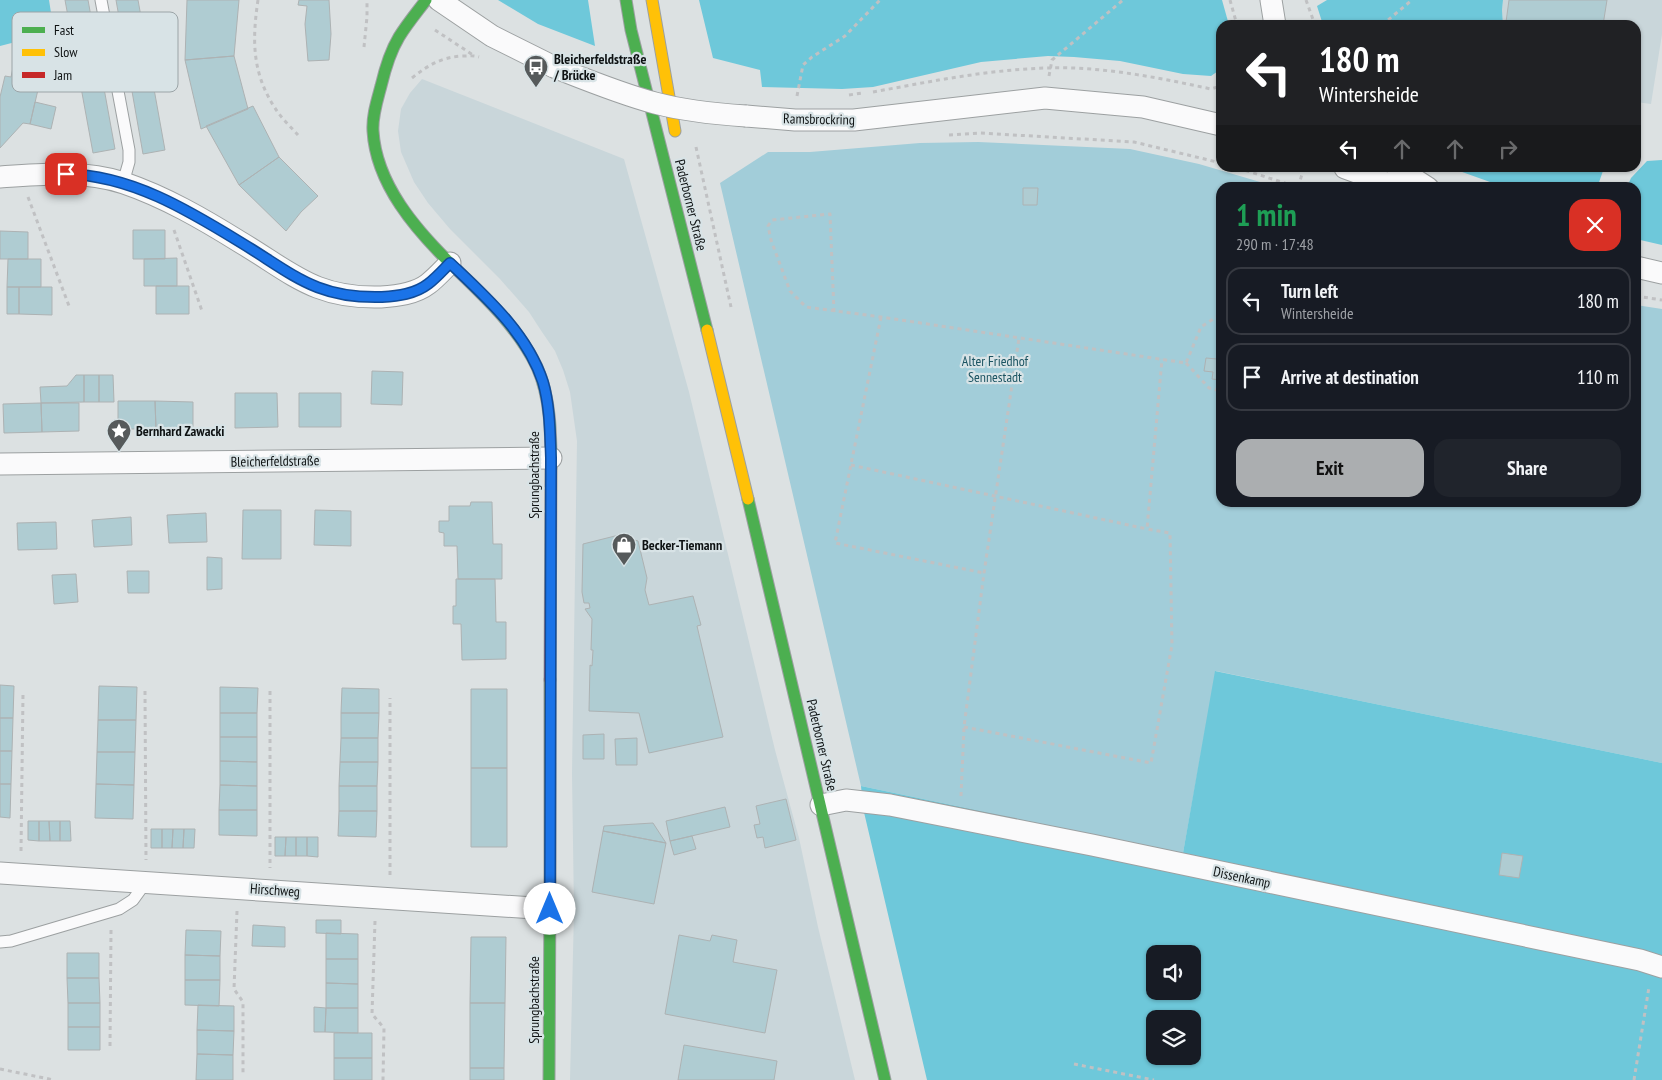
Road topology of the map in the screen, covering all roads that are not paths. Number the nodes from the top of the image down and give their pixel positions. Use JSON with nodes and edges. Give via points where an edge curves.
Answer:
{"nodes":[{"id":1,"x":426,"y":0,"type":"edge"},
{"id":2,"x":438,"y":0,"type":"edge"},
{"id":3,"x":626,"y":0,"type":"edge"},
{"id":4,"x":652,"y":0,"type":"edge"},
{"id":5,"x":118,"y":92,"type":"edge"},
{"id":6,"x":1216,"y":124,"type":"edge"},
{"id":7,"x":676,"y":140,"type":"dead end"},
{"id":8,"x":1351,"y":172,"type":"edge"},
{"id":9,"x":1404,"y":172,"type":"edge"},
{"id":10,"x":10,"y":176,"type":"edge"},
{"id":11,"x":1369,"y":182,"type":"edge"},
{"id":12,"x":1419,"y":182,"type":"edge"},
{"id":13,"x":123,"y":183,"type":"junction"},
{"id":14,"x":695,"y":235,"type":"dead end"},
{"id":15,"x":450,"y":263,"type":"junction"},
{"id":16,"x":1641,"y":268,"type":"edge"},
{"id":17,"x":1662,"y":273,"type":"edge"},
{"id":18,"x":730,"y":417,"type":"junction"},
{"id":19,"x":551,"y":458,"type":"junction"},
{"id":20,"x":0,"y":464,"type":"edge"},
{"id":21,"x":821,"y":805,"type":"junction"},
{"id":22,"x":10,"y":874,"type":"edge"},
{"id":23,"x":146,"y":882,"type":"junction"},
{"id":24,"x":550,"y":909,"type":"junction"},
{"id":25,"x":0,"y":942,"type":"edge"},
{"id":26,"x":1658,"y":965,"type":"edge"},
{"id":27,"x":549,"y":1080,"type":"edge"},
{"id":28,"x":885,"y":1080,"type":"edge"}],
"edges":[{"from":1,"to":15,"type":"main road","name":"Sprungbachstraße","via":[[396,41],[375,112],[373,131],[377,154],[392,191]]},
{"from":2,"to":6,"type":"street","name":"Ramsbrockring","bridge":true,"via":[[492,36],[554,68],[679,109],[795,120],[854,120],[1045,98],[1143,107]]},
{"from":3,"to":18,"type":"main road","name":"Paderborner Straße","via":[[633,40]]},
{"from":4,"to":7,"type":"main road","name":"Paderborner Straße"},
{"from":5,"to":13,"type":"lane","via":[[129,150]]},
{"from":8,"to":11,"type":"street"},
{"from":9,"to":12,"type":"street"},
{"from":10,"to":13,"type":"street","via":[[83,174]]},
{"from":13,"to":15,"type":"street","via":[[164,199],[241,242],[298,279],[338,294],[376,297],[414,292],[428,284]]},
{"from":14,"to":18,"type":"main road","name":"Paderborner Straße"},
{"from":15,"to":19,"type":"main road","name":"Sprungbachstraße","via":[[502,314],[536,366],[546,396]]},
{"from":16,"to":17,"type":"street"},
{"from":18,"to":21,"type":"main road","name":"Paderborner Straße"},
{"from":19,"to":20,"type":"street","name":"Bleicherfeldstraße"},
{"from":19,"to":24,"type":"main road","name":"Sprungbachstraße"},
{"from":21,"to":26,"type":"street","name":"Dissenkamp","via":[[846,800],[890,804]]},
{"from":21,"to":28,"type":"main road","name":"Paderborner Straße"},
{"from":22,"to":23,"type":"street","name":"Hirschweg"},
{"from":23,"to":24,"type":"street","name":"Hirschweg"},
{"from":23,"to":25,"type":"lane","via":[[128,905],[112,912]]},
{"from":24,"to":27,"type":"main road","name":"Sprungbachstraße"}]}
